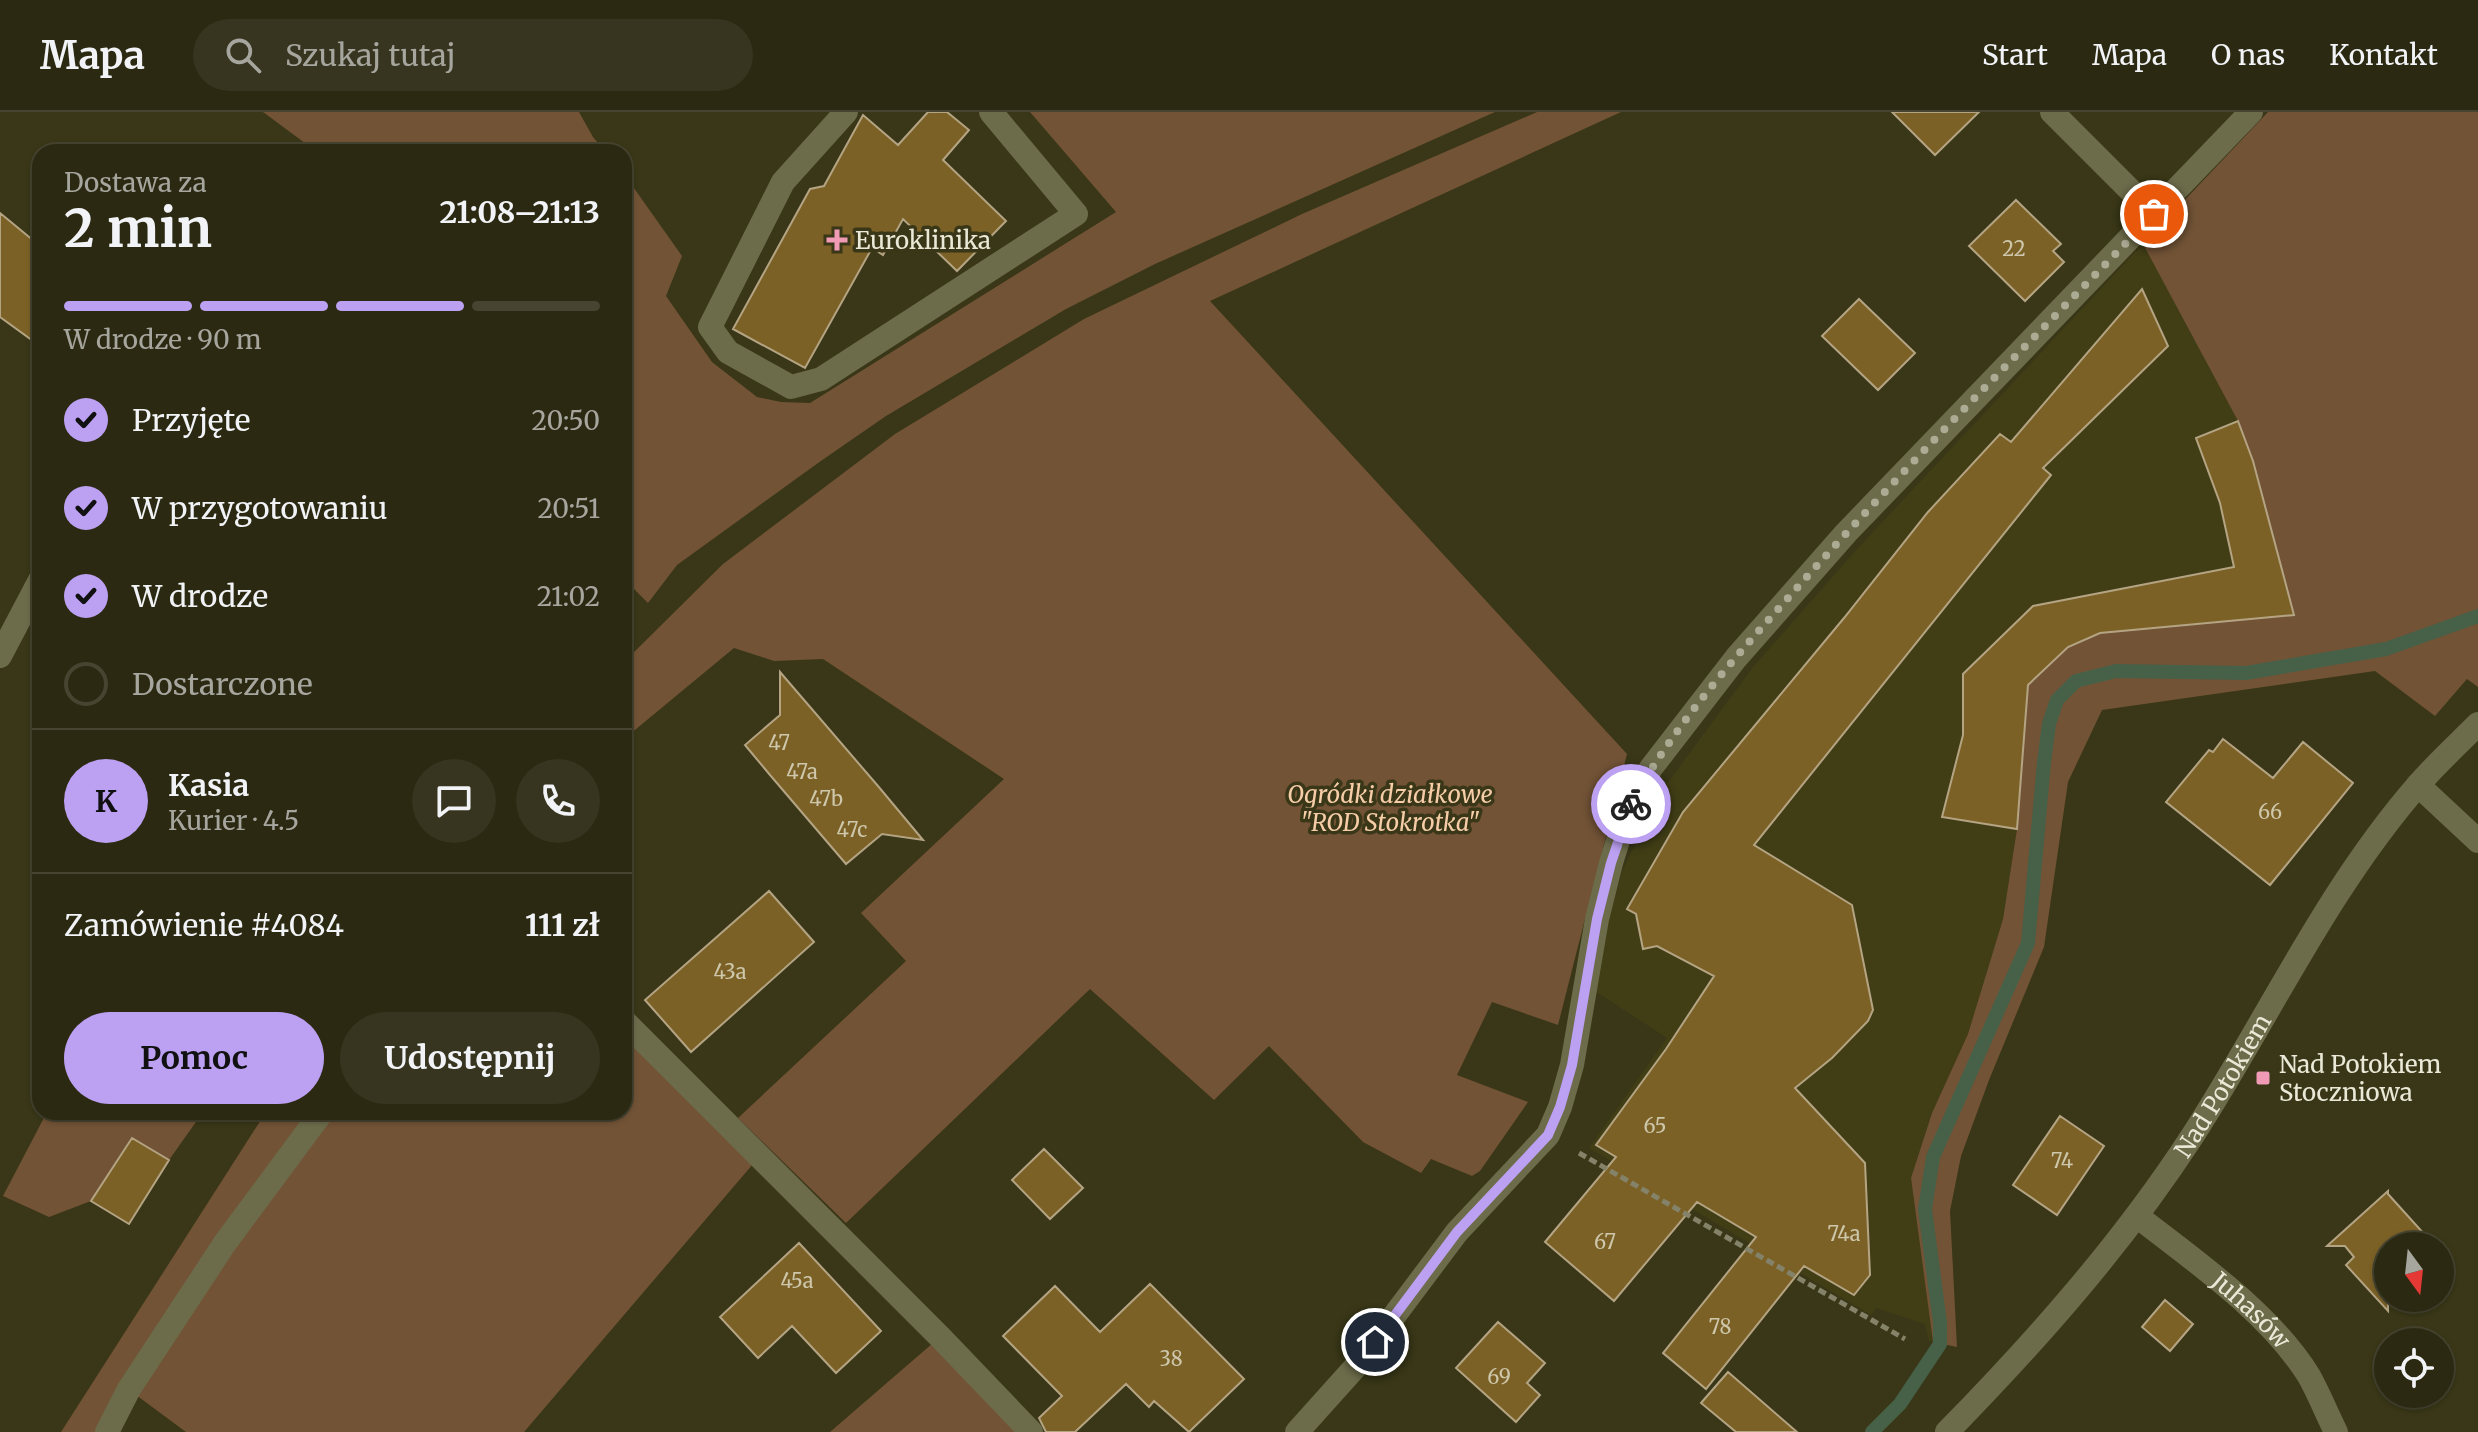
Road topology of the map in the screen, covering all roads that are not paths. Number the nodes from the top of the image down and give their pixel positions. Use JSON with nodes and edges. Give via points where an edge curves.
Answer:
{"nodes":[{"id":1,"x":846,"y":112,"type":"edge"},
{"id":2,"x":991,"y":112,"type":"edge"},
{"id":3,"x":2052,"y":112,"type":"edge"},
{"id":4,"x":2251,"y":112,"type":"edge"},
{"id":5,"x":2154,"y":214,"type":"junction"},
{"id":6,"x":32,"y":595,"type":"edge"},
{"id":7,"x":0,"y":656,"type":"edge"},
{"id":8,"x":2478,"y":724,"type":"edge"},
{"id":9,"x":2418,"y":785,"type":"junction"},
{"id":10,"x":2478,"y":841,"type":"edge"},
{"id":11,"x":632,"y":1029,"type":"edge"},
{"id":12,"x":316,"y":1120,"type":"edge"},
{"id":13,"x":2137,"y":1216,"type":"junction"},
{"id":14,"x":107,"y":1432,"type":"edge"},
{"id":15,"x":1031,"y":1432,"type":"edge"},
{"id":16,"x":1297,"y":1432,"type":"edge"},
{"id":17,"x":1947,"y":1432,"type":"edge"},
{"id":18,"x":2336,"y":1432,"type":"edge"}],
"edges":[{"from":1,"to":2,"type":"street","via":[[783,182],[710,327],[728,352],[791,387],[821,379],[1076,214]]},
{"from":3,"to":5,"type":"street"},
{"from":4,"to":5,"type":"street"},
{"from":5,"to":16,"type":"street","via":[[1846,533],[1736,658],[1651,768],[1628,808],[1611,863],[1572,1065],[1548,1135],[1457,1232],[1358,1364]]},
{"from":6,"to":7,"type":"street"},
{"from":8,"to":9,"type":"street","name":"Nad Potokiem"},
{"from":9,"to":10,"type":"street"},
{"from":9,"to":13,"type":"street","name":"Nad Potokiem","via":[[2315,932],[2193,1135]]},
{"from":11,"to":15,"type":"street"},
{"from":12,"to":14,"type":"street","via":[[225,1243],[129,1389]]},
{"from":13,"to":17,"type":"street","name":"Nad Potokiem","via":[[2088,1278]]},
{"from":13,"to":18,"type":"street","name":"Juhasów","via":[[2226,1286],[2279,1338],[2309,1376]]}]}
